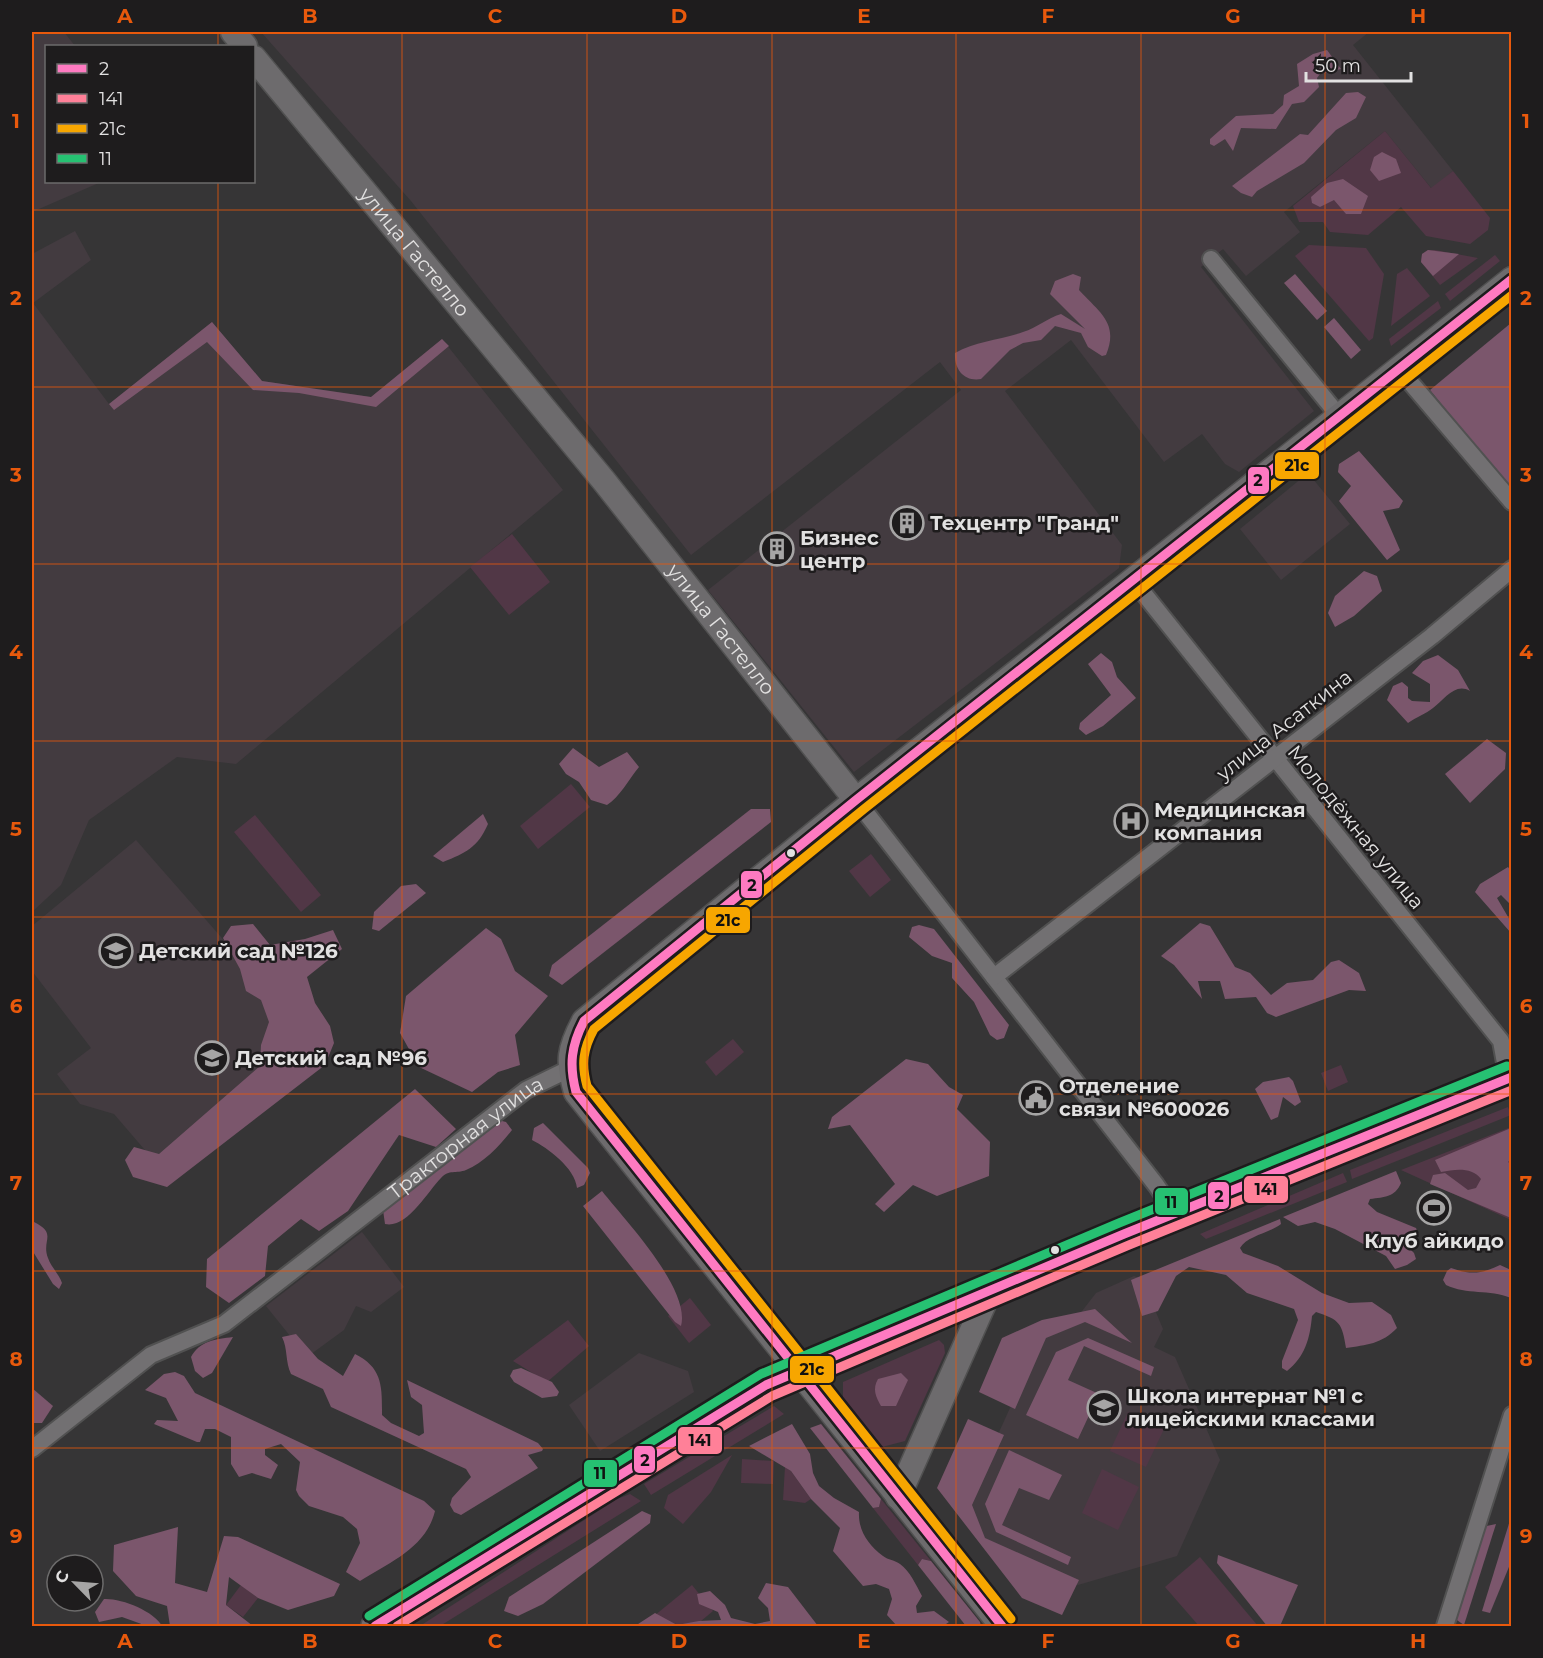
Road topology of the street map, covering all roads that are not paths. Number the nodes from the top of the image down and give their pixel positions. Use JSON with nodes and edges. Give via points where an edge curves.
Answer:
{"nodes":[{"id":1,"x":233,"y":32,"type":"edge"},
{"id":2,"x":244,"y":45,"type":"edge"},
{"id":3,"x":255,"y":58,"type":"edge"},
{"id":4,"x":1211,"y":259,"type":"dead end"},
{"id":5,"x":1512,"y":279,"type":"edge"},
{"id":6,"x":1399,"y":369,"type":"junction"},
{"id":7,"x":1339,"y":416,"type":"junction"},
{"id":8,"x":1512,"y":502,"type":"edge"},
{"id":9,"x":1512,"y":570,"type":"edge"},
{"id":10,"x":1133,"y":580,"type":"junction"},
{"id":11,"x":1274,"y":758,"type":"junction"},
{"id":12,"x":856,"y":800,"type":"junction"},
{"id":13,"x":994,"y":977,"type":"junction"},
{"id":14,"x":569,"y":1069,"type":"junction"},
{"id":15,"x":1510,"y":1078,"type":"edge"},
{"id":16,"x":1175,"y":1213,"type":"junction"},
{"id":17,"x":990,"y":1290,"type":"junction"},
{"id":18,"x":798,"y":1372,"type":"junction"},
{"id":19,"x":1512,"y":1415,"type":"edge"},
{"id":20,"x":32,"y":1449,"type":"edge"},
{"id":21,"x":898,"y":1497,"type":"junction"},
{"id":22,"x":375,"y":1626,"type":"edge"},
{"id":23,"x":1002,"y":1626,"type":"edge"},
{"id":24,"x":1445,"y":1626,"type":"edge"}],
"edges":[{"from":1,"to":2,"type":"main road"},
{"from":3,"to":12,"type":"main road","name":"улица Гастелло","via":[[604,481]]},
{"from":4,"to":7,"type":"street"},
{"from":5,"to":6,"type":"main road"},
{"from":6,"to":7,"type":"main road"},
{"from":6,"to":8,"type":"street"},
{"from":7,"to":10,"type":"main road"},
{"from":9,"to":11,"type":"street","name":"улица Асаткина"},
{"from":10,"to":11,"type":"street","name":"Молодёжная улица"},
{"from":10,"to":12,"type":"main road"},
{"from":11,"to":13,"type":"street","name":"улица Асаткина"},
{"from":11,"to":15,"type":"street","name":"Молодёжная улица","via":[[1501,1041]]},
{"from":12,"to":13,"type":"street","name":"улица Гастелло"},
{"from":12,"to":14,"type":"main road","via":[[584,1021],[571,1045]]},
{"from":13,"to":16,"type":"street","name":"улица Гастелло"},
{"from":14,"to":18,"type":"main road","via":[[576,1092]]},
{"from":14,"to":20,"type":"street","name":"Тракторная улица","via":[[526,1090],[224,1324],[151,1355]]},
{"from":15,"to":16,"type":"main road"},
{"from":16,"to":17,"type":"main road"},
{"from":17,"to":18,"type":"main road"},
{"from":17,"to":21,"type":"main road"},
{"from":18,"to":21,"type":"main road"},
{"from":18,"to":22,"type":"main road","via":[[766,1385]]},
{"from":19,"to":24,"type":"street"},
{"from":21,"to":23,"type":"main road"}]}
